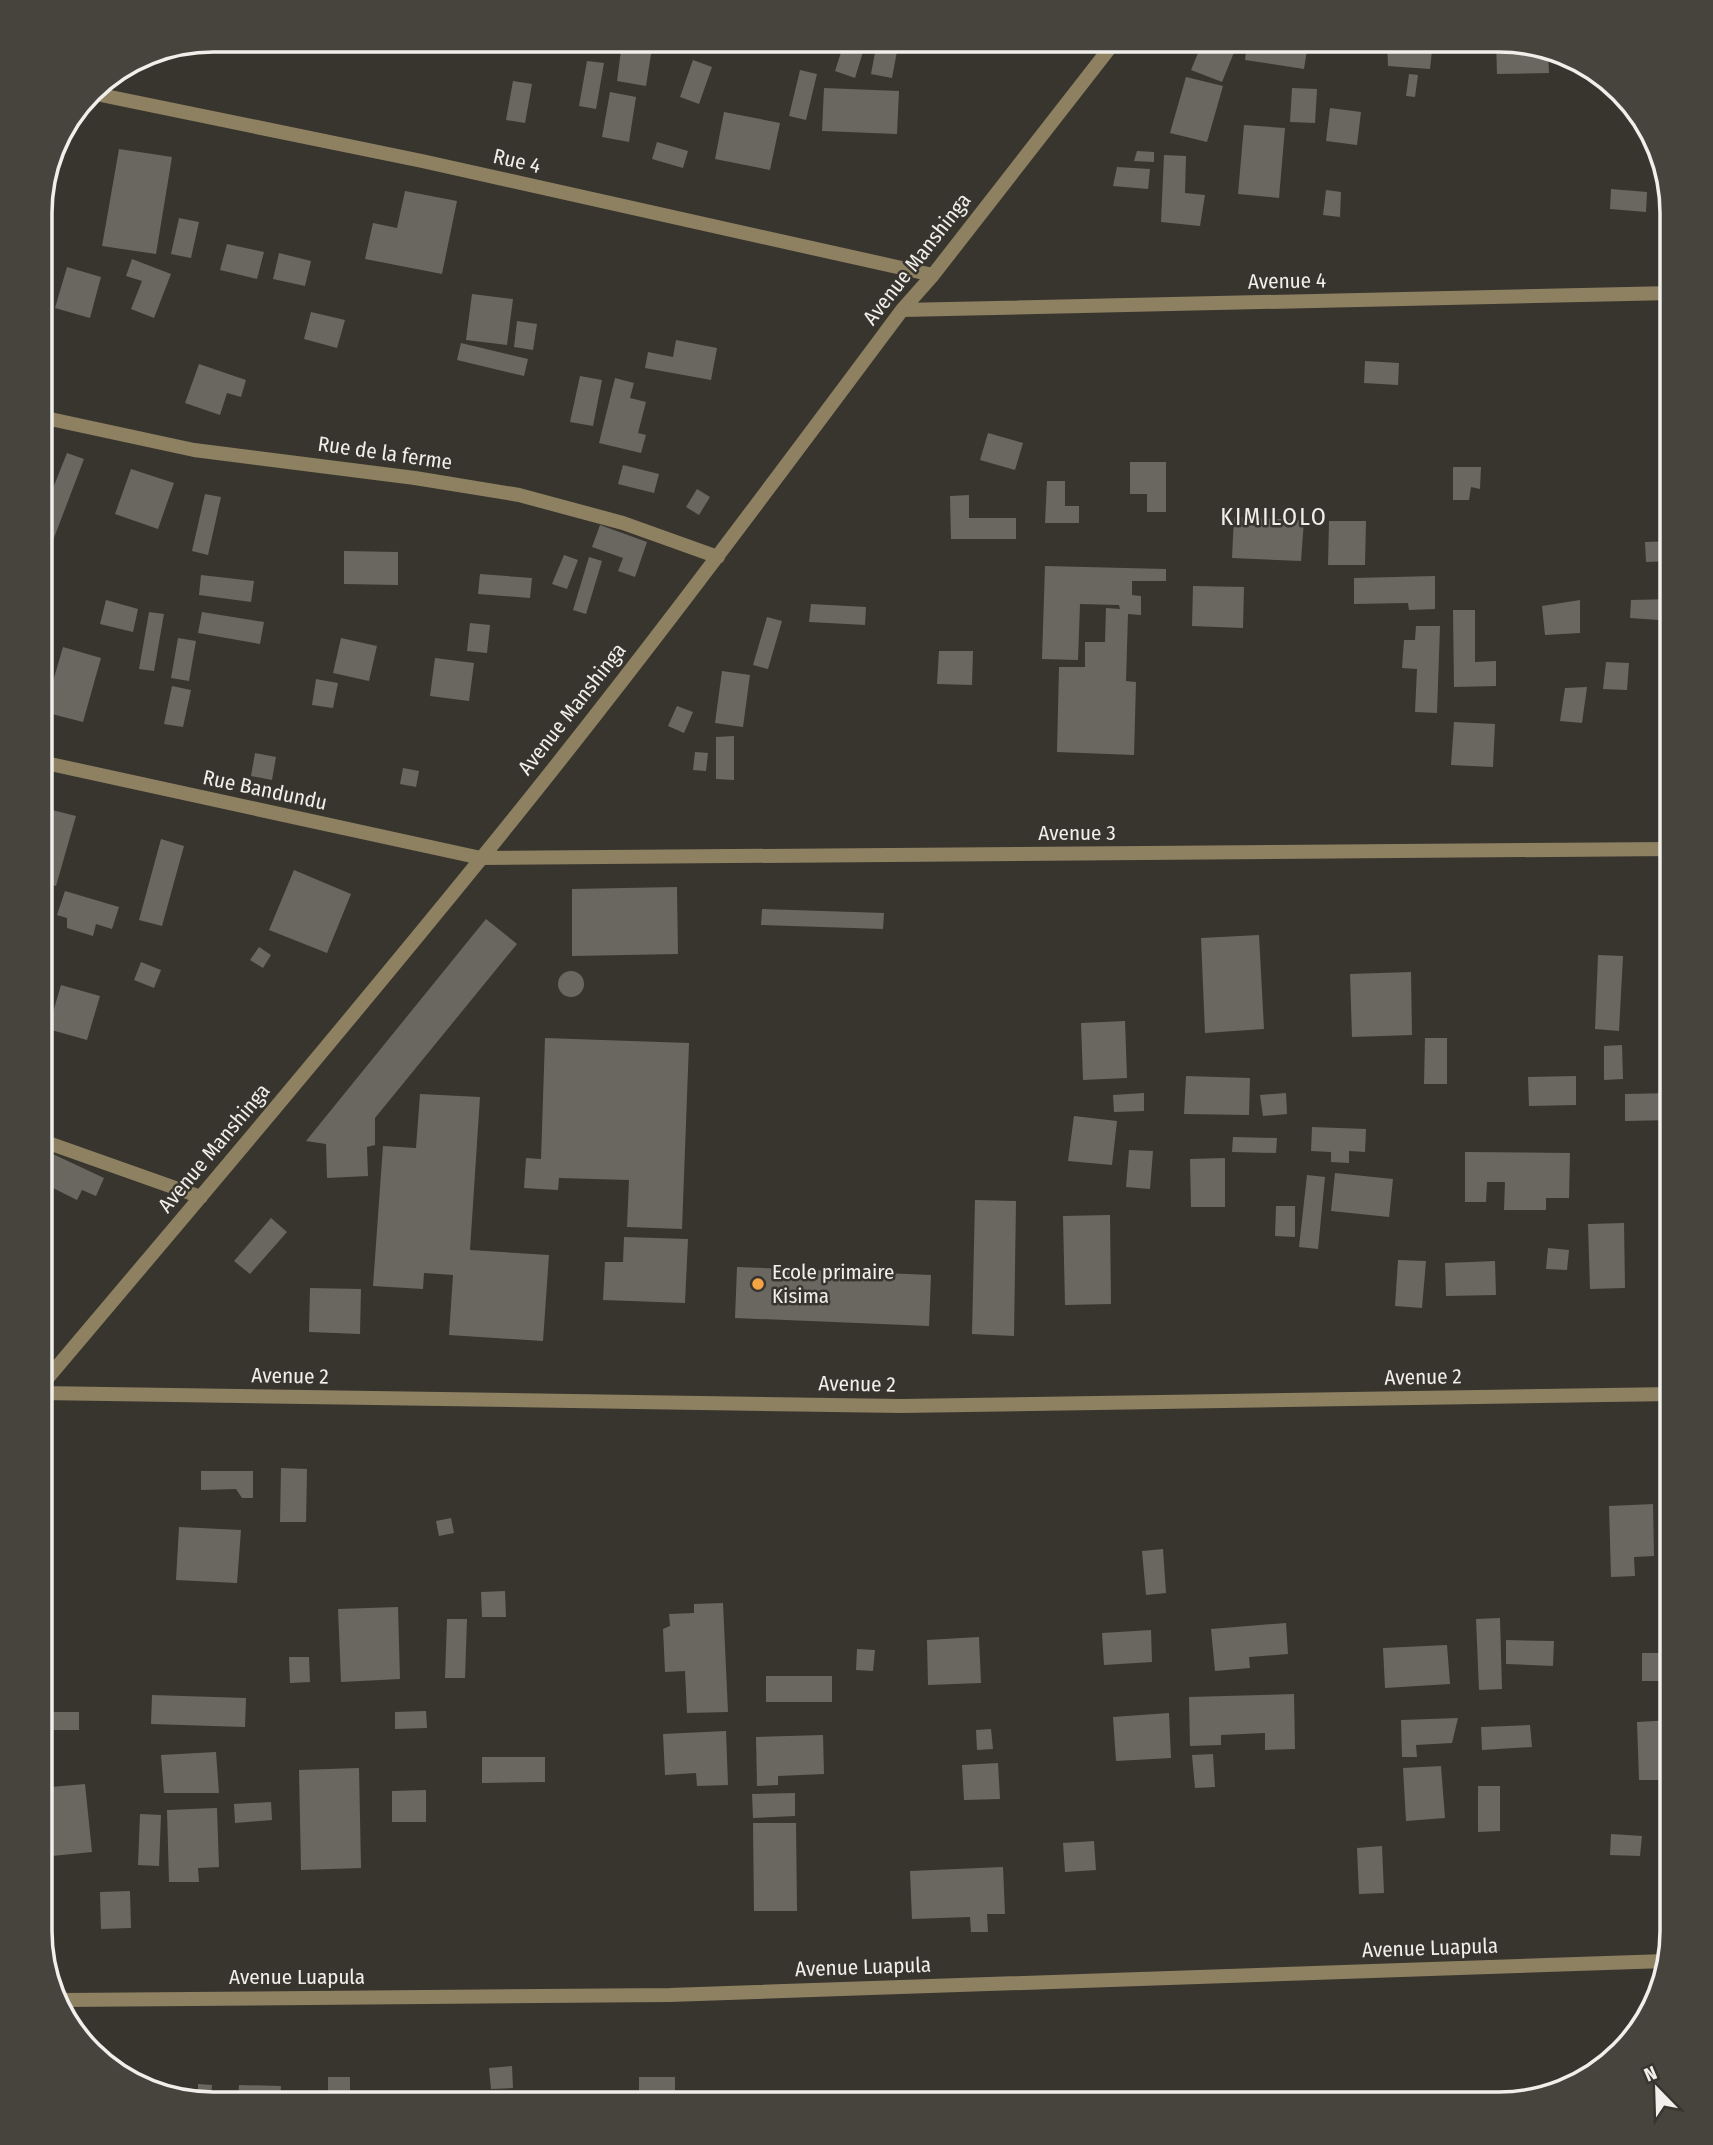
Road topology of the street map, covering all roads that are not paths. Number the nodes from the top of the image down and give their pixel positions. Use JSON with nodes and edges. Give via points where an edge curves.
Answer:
{"nodes":[{"id":1,"x":1106,"y":53,"type":"edge"},
{"id":2,"x":103,"y":96,"type":"edge"},
{"id":3,"x":933,"y":275,"type":"junction"},
{"id":4,"x":1660,"y":293,"type":"edge"},
{"id":5,"x":902,"y":310,"type":"junction"},
{"id":6,"x":53,"y":420,"type":"edge"},
{"id":7,"x":718,"y":557,"type":"junction"},
{"id":8,"x":53,"y":765,"type":"edge"},
{"id":9,"x":1660,"y":849,"type":"edge"},
{"id":10,"x":481,"y":858,"type":"junction"},
{"id":11,"x":52,"y":1144,"type":"edge"},
{"id":12,"x":201,"y":1198,"type":"junction"},
{"id":13,"x":52,"y":1373,"type":"edge"},
{"id":14,"x":52,"y":1393,"type":"edge"},
{"id":15,"x":1660,"y":1394,"type":"edge"},
{"id":16,"x":1657,"y":1961,"type":"edge"},
{"id":17,"x":68,"y":2000,"type":"edge"}],
"edges":[{"from":1,"to":3,"type":"street","name":"Avenue Manshinga"},
{"from":2,"to":3,"type":"street","name":"Rue 4"},
{"from":3,"to":5,"type":"street","name":"Avenue Manshinga"},
{"from":4,"to":5,"type":"street","name":"Avenue 4"},
{"from":5,"to":7,"type":"street","name":"Avenue Manshinga"},
{"from":6,"to":7,"type":"street","name":"Rue de la ferme","via":[[194,450],[519,495],[623,523]]},
{"from":7,"to":10,"type":"street","name":"Avenue Manshinga"},
{"from":8,"to":10,"type":"street","name":"Rue Bandundu"},
{"from":9,"to":10,"type":"street","name":"Avenue 3"},
{"from":10,"to":12,"type":"street","name":"Avenue Manshinga"},
{"from":11,"to":12,"type":"street"},
{"from":12,"to":13,"type":"street","name":"Avenue Manshinga"},
{"from":14,"to":15,"type":"street","name":"Avenue 2","via":[[901,1406]]},
{"from":16,"to":17,"type":"street","name":"Avenue Luapula","via":[[670,1995]]}]}
